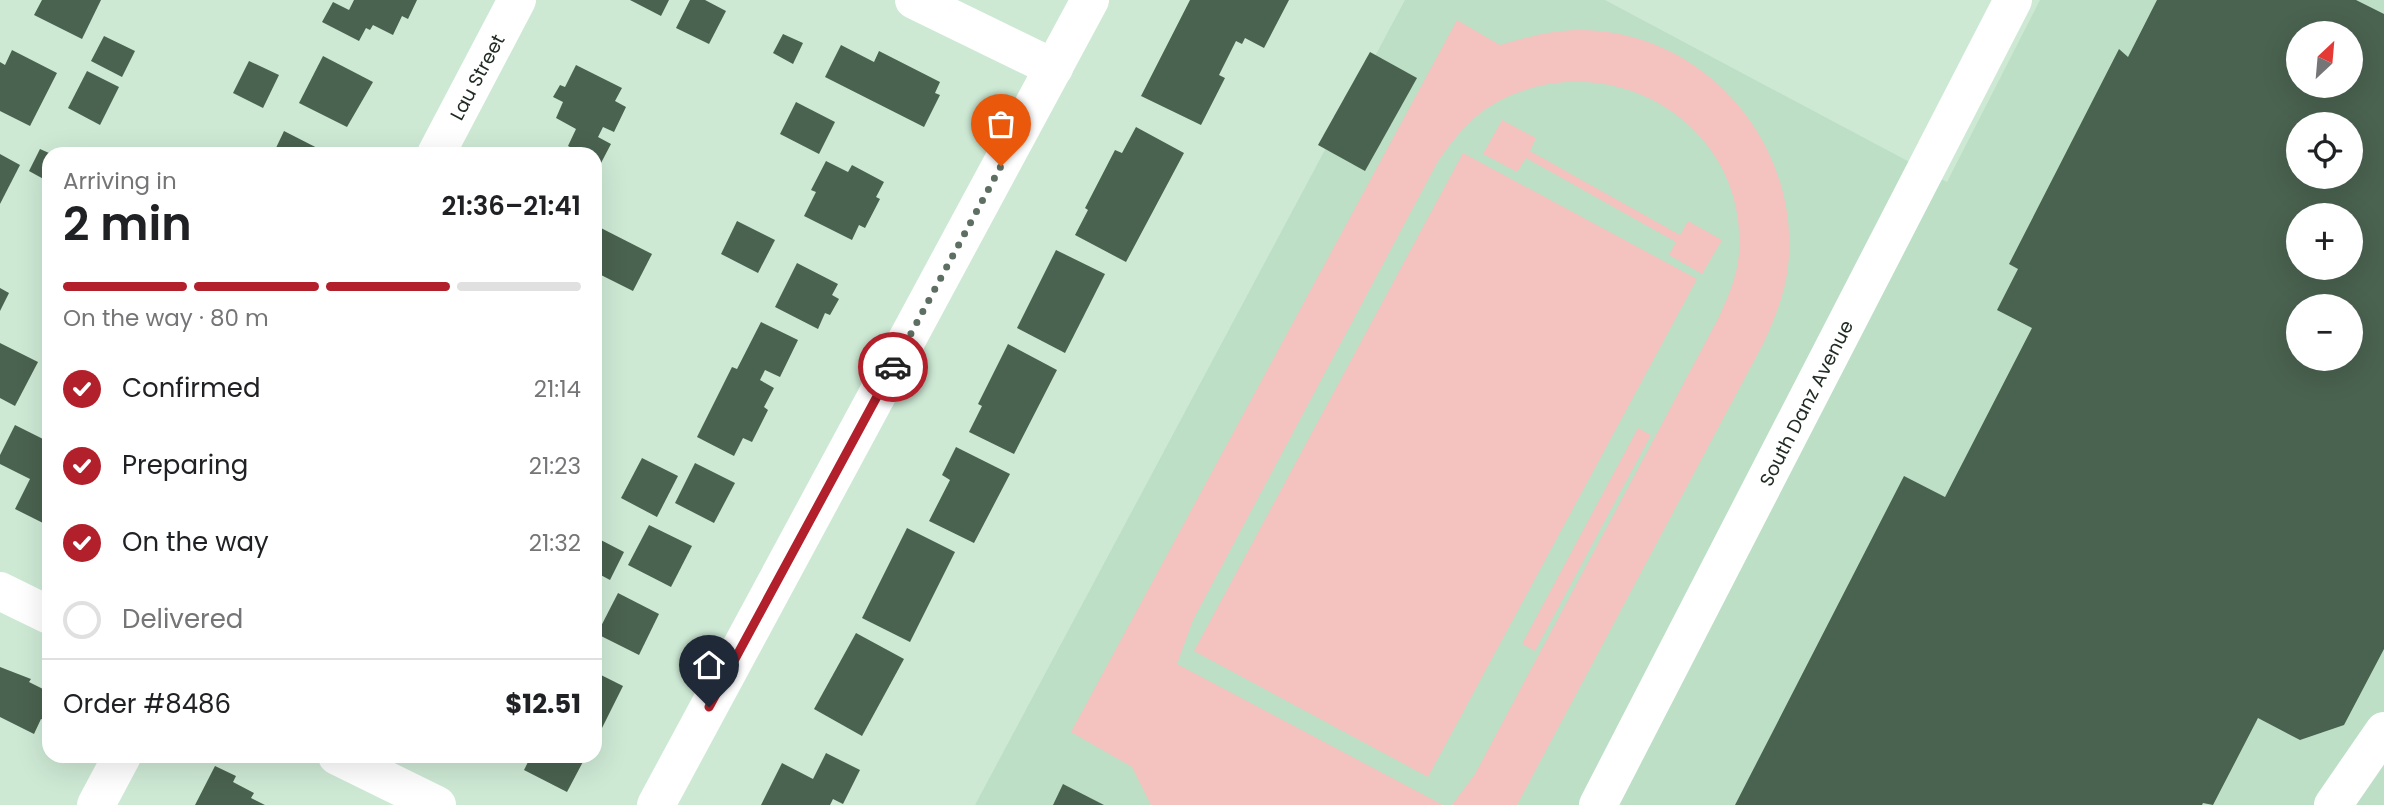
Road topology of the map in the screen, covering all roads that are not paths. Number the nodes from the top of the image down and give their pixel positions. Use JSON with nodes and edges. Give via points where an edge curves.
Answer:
{"nodes":[{"id":1,"x":517,"y":0,"type":"edge"},
{"id":2,"x":914,"y":0,"type":"edge"},
{"id":3,"x":1090,"y":0,"type":"edge"},
{"id":4,"x":2013,"y":0,"type":"edge"},
{"id":5,"x":1054,"y":68,"type":"junction"},
{"id":6,"x":440,"y":147,"type":"edge"},
{"id":7,"x":0,"y":591,"type":"edge"},
{"id":8,"x":42,"y":612,"type":"edge"},
{"id":9,"x":2384,"y":731,"type":"edge"},
{"id":10,"x":118,"y":763,"type":"edge"},
{"id":11,"x":351,"y":763,"type":"edge"},
{"id":12,"x":96,"y":805,"type":"edge"},
{"id":13,"x":437,"y":805,"type":"edge"},
{"id":14,"x":656,"y":805,"type":"edge"},
{"id":15,"x":1598,"y":805,"type":"edge"},
{"id":16,"x":2333,"y":805,"type":"edge"}],
"edges":[{"from":1,"to":6,"type":"street","name":"Lau Street"},
{"from":2,"to":5,"type":"street"},
{"from":3,"to":5,"type":"street"},
{"from":4,"to":15,"type":"street","name":"South Danz Avenue"},
{"from":5,"to":14,"type":"street"},
{"from":7,"to":8,"type":"street"},
{"from":9,"to":16,"type":"street"},
{"from":10,"to":12,"type":"street"},
{"from":11,"to":13,"type":"street"}]}
